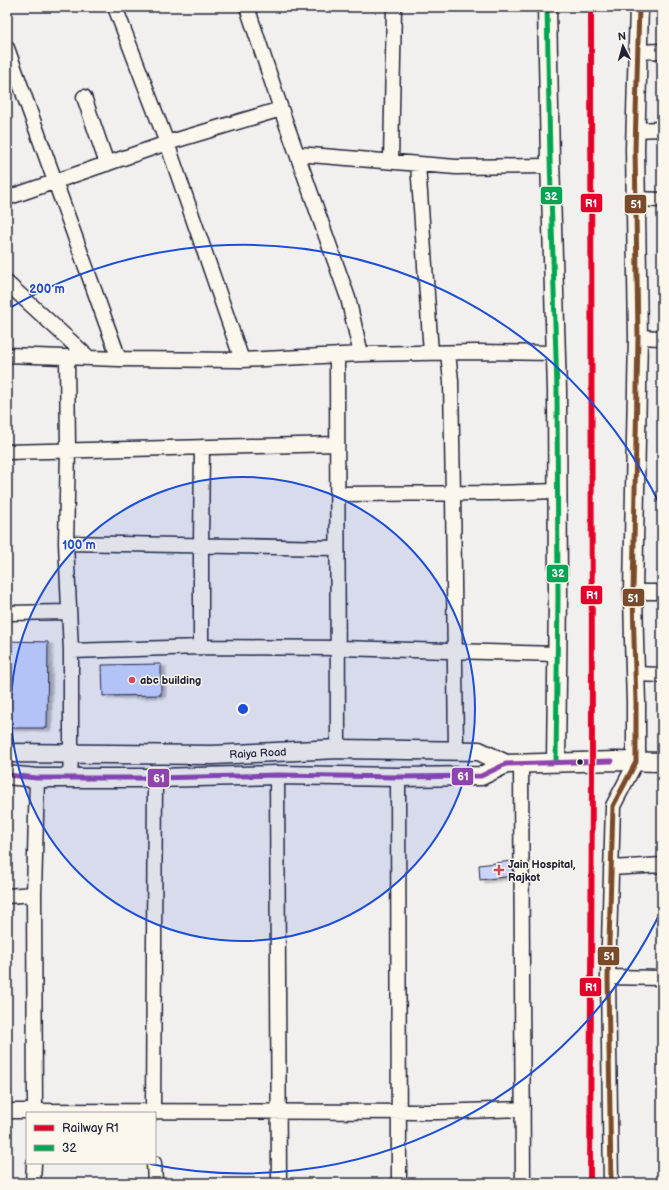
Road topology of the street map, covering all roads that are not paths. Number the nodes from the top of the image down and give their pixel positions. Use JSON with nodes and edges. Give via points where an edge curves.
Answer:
{"nodes":[{"id":1,"x":115,"y":7,"type":"edge"},
{"id":2,"x":247,"y":7,"type":"edge"},
{"id":3,"x":394,"y":7,"type":"edge"},
{"id":4,"x":547,"y":7,"type":"edge"},
{"id":5,"x":639,"y":7,"type":"edge"},
{"id":6,"x":7,"y":48,"type":"edge"},
{"id":7,"x":662,"y":51,"type":"edge"},
{"id":8,"x":638,"y":52,"type":"junction"},
{"id":9,"x":84,"y":97,"type":"dead end"},
{"id":10,"x":281,"y":109,"type":"junction"},
{"id":11,"x":635,"y":130,"type":"junction"},
{"id":12,"x":662,"y":130,"type":"edge"},
{"id":13,"x":167,"y":143,"type":"junction"},
{"id":14,"x":298,"y":154,"type":"junction"},
{"id":15,"x":390,"y":161,"type":"junction"},
{"id":16,"x":106,"y":164,"type":"junction"},
{"id":17,"x":418,"y":164,"type":"junction"},
{"id":18,"x":550,"y":166,"type":"junction"},
{"id":19,"x":55,"y":182,"type":"junction"},
{"id":20,"x":7,"y":198,"type":"edge"},
{"id":21,"x":636,"y":199,"type":"junction"},
{"id":22,"x":662,"y":200,"type":"edge"},
{"id":23,"x":7,"y":283,"type":"edge"},
{"id":24,"x":638,"y":337,"type":"junction"},
{"id":25,"x":662,"y":338,"type":"edge"},
{"id":26,"x":431,"y":353,"type":"junction"},
{"id":27,"x":448,"y":353,"type":"junction"},
{"id":28,"x":556,"y":353,"type":"junction"},
{"id":29,"x":361,"y":354,"type":"junction"},
{"id":30,"x":7,"y":355,"type":"edge"},
{"id":31,"x":337,"y":355,"type":"junction"},
{"id":32,"x":67,"y":357,"type":"junction"},
{"id":33,"x":88,"y":357,"type":"junction"},
{"id":34,"x":119,"y":359,"type":"junction"},
{"id":35,"x":242,"y":360,"type":"junction"},
{"id":36,"x":337,"y":444,"type":"junction"},
{"id":37,"x":202,"y":447,"type":"junction"},
{"id":38,"x":68,"y":450,"type":"junction"},
{"id":39,"x":7,"y":452,"type":"edge"},
{"id":40,"x":558,"y":491,"type":"junction"},
{"id":41,"x":337,"y":494,"type":"junction"},
{"id":42,"x":453,"y":494,"type":"junction"},
{"id":43,"x":66,"y":543,"type":"junction"},
{"id":44,"x":201,"y":545,"type":"junction"},
{"id":45,"x":337,"y":548,"type":"junction"},
{"id":46,"x":633,"y":592,"type":"junction"},
{"id":47,"x":662,"y":592,"type":"edge"},
{"id":48,"x":69,"y":612,"type":"junction"},
{"id":49,"x":7,"y":613,"type":"edge"},
{"id":50,"x":201,"y":647,"type":"junction"},
{"id":51,"x":338,"y":648,"type":"junction"},
{"id":52,"x":71,"y":651,"type":"junction"},
{"id":53,"x":455,"y":651,"type":"junction"},
{"id":54,"x":557,"y":654,"type":"junction"},
{"id":55,"x":635,"y":674,"type":"junction"},
{"id":56,"x":662,"y":675,"type":"edge"},
{"id":57,"x":338,"y":749,"type":"junction"},
{"id":58,"x":456,"y":751,"type":"junction"},
{"id":59,"x":7,"y":753,"type":"edge"},
{"id":60,"x":71,"y":754,"type":"junction"},
{"id":61,"x":556,"y":762,"type":"junction"},
{"id":62,"x":636,"y":762,"type":"junction"},
{"id":63,"x":662,"y":762,"type":"edge"},
{"id":64,"x":513,"y":764,"type":"junction"},
{"id":65,"x":7,"y":775,"type":"edge"},
{"id":66,"x":277,"y":775,"type":"junction"},
{"id":67,"x":398,"y":777,"type":"junction"},
{"id":68,"x":36,"y":778,"type":"junction"},
{"id":69,"x":70,"y":778,"type":"junction"},
{"id":70,"x":155,"y":778,"type":"junction"},
{"id":71,"x":662,"y":865,"type":"edge"},
{"id":72,"x":611,"y":868,"type":"junction"},
{"id":73,"x":34,"y":894,"type":"junction"},
{"id":74,"x":7,"y":896,"type":"edge"},
{"id":75,"x":608,"y":977,"type":"junction"},
{"id":76,"x":662,"y":978,"type":"edge"},
{"id":77,"x":523,"y":1110,"type":"junction"},
{"id":78,"x":7,"y":1111,"type":"edge"},
{"id":79,"x":279,"y":1111,"type":"junction"},
{"id":80,"x":399,"y":1111,"type":"junction"},
{"id":81,"x":35,"y":1112,"type":"edge"},
{"id":82,"x":153,"y":1112,"type":"edge"},
{"id":83,"x":34,"y":1164,"type":"edge"},
{"id":84,"x":154,"y":1164,"type":"edge"},
{"id":85,"x":33,"y":1183,"type":"edge"},
{"id":86,"x":155,"y":1183,"type":"edge"},
{"id":87,"x":279,"y":1183,"type":"edge"},
{"id":88,"x":399,"y":1183,"type":"edge"},
{"id":89,"x":524,"y":1183,"type":"edge"},
{"id":90,"x":611,"y":1183,"type":"edge"}],
"edges":[{"from":1,"to":13,"type":"street"},
{"from":2,"to":10,"type":"street"},
{"from":3,"to":15,"type":"street"},
{"from":4,"to":18,"type":"street"},
{"from":5,"to":8,"type":"street"},
{"from":6,"to":19,"type":"street"},
{"from":7,"to":8,"type":"street"},
{"from":8,"to":11,"type":"street"},
{"from":9,"to":16,"type":"street"},
{"from":10,"to":13,"type":"street"},
{"from":10,"to":14,"type":"street"},
{"from":11,"to":12,"type":"street"},
{"from":11,"to":21,"type":"street"},
{"from":13,"to":16,"type":"street"},
{"from":13,"to":35,"type":"street"},
{"from":14,"to":15,"type":"street"},
{"from":14,"to":29,"type":"street","via":[[348,298]]},
{"from":15,"to":17,"type":"street"},
{"from":16,"to":19,"type":"street"},
{"from":17,"to":18,"type":"street","via":[[456,167]]},
{"from":17,"to":26,"type":"street"},
{"from":18,"to":28,"type":"street"},
{"from":19,"to":20,"type":"street"},
{"from":19,"to":34,"type":"street"},
{"from":21,"to":22,"type":"street"},
{"from":21,"to":24,"type":"street"},
{"from":23,"to":33,"type":"street"},
{"from":24,"to":25,"type":"street"},
{"from":24,"to":46,"type":"street"},
{"from":26,"to":27,"type":"street"},
{"from":26,"to":29,"type":"street"},
{"from":27,"to":28,"type":"street"},
{"from":27,"to":42,"type":"street","via":[[451,381]]},
{"from":28,"to":40,"type":"street"},
{"from":29,"to":31,"type":"street"},
{"from":30,"to":32,"type":"street"},
{"from":31,"to":35,"type":"street"},
{"from":31,"to":36,"type":"street"},
{"from":32,"to":33,"type":"street"},
{"from":32,"to":38,"type":"street"},
{"from":33,"to":34,"type":"street"},
{"from":34,"to":35,"type":"street"},
{"from":36,"to":37,"type":"street"},
{"from":36,"to":41,"type":"street"},
{"from":37,"to":38,"type":"street"},
{"from":37,"to":44,"type":"street"},
{"from":38,"to":39,"type":"street"},
{"from":38,"to":43,"type":"street"},
{"from":40,"to":42,"type":"street"},
{"from":40,"to":54,"type":"street"},
{"from":41,"to":42,"type":"street"},
{"from":41,"to":45,"type":"street"},
{"from":42,"to":53,"type":"street"},
{"from":43,"to":44,"type":"street"},
{"from":43,"to":48,"type":"street"},
{"from":44,"to":45,"type":"street"},
{"from":44,"to":50,"type":"street"},
{"from":45,"to":51,"type":"street"},
{"from":46,"to":47,"type":"street"},
{"from":46,"to":55,"type":"street"},
{"from":48,"to":49,"type":"street"},
{"from":48,"to":52,"type":"street"},
{"from":50,"to":51,"type":"street"},
{"from":50,"to":52,"type":"street"},
{"from":51,"to":53,"type":"street"},
{"from":51,"to":57,"type":"street"},
{"from":52,"to":60,"type":"street"},
{"from":53,"to":54,"type":"street"},
{"from":53,"to":58,"type":"street"},
{"from":54,"to":61,"type":"street"},
{"from":55,"to":56,"type":"street"},
{"from":55,"to":62,"type":"street"},
{"from":57,"to":58,"type":"street","name":"Raiya Road"},
{"from":57,"to":60,"type":"street","name":"Raiya Road","via":[[213,755]]},
{"from":58,"to":64,"type":"street","name":"Raiya Road","via":[[479,751]]},
{"from":59,"to":60,"type":"street","name":"Raiya Road"},
{"from":60,"to":69,"type":"street"},
{"from":61,"to":62,"type":"street","name":"Raiya Road"},
{"from":61,"to":64,"type":"street","name":"Raiya Road"},
{"from":62,"to":63,"type":"street","name":"Raiya Road"},
{"from":62,"to":72,"type":"street","via":[[613,806]]},
{"from":64,"to":67,"type":"street","name":"Raiya Road","via":[[481,776]]},
{"from":64,"to":77,"type":"street"},
{"from":65,"to":68,"type":"street","name":"Raiya Road"},
{"from":66,"to":67,"type":"street","name":"Raiya Road"},
{"from":66,"to":70,"type":"street","name":"Raiya Road"},
{"from":66,"to":79,"type":"street"},
{"from":67,"to":80,"type":"street"},
{"from":68,"to":69,"type":"street","name":"Raiya Road"},
{"from":68,"to":73,"type":"street"},
{"from":69,"to":70,"type":"street","name":"Raiya Road"},
{"from":70,"to":82,"type":"street"},
{"from":71,"to":72,"type":"street"},
{"from":72,"to":75,"type":"street"},
{"from":73,"to":74,"type":"street"},
{"from":73,"to":81,"type":"street"},
{"from":75,"to":76,"type":"street"},
{"from":75,"to":90,"type":"street"},
{"from":77,"to":80,"type":"street"},
{"from":77,"to":89,"type":"street"},
{"from":78,"to":81,"type":"street"},
{"from":79,"to":80,"type":"street"},
{"from":79,"to":82,"type":"street"},
{"from":79,"to":87,"type":"street"},
{"from":80,"to":88,"type":"street"},
{"from":81,"to":82,"type":"street"},
{"from":83,"to":85,"type":"street"},
{"from":84,"to":86,"type":"street"}]}
